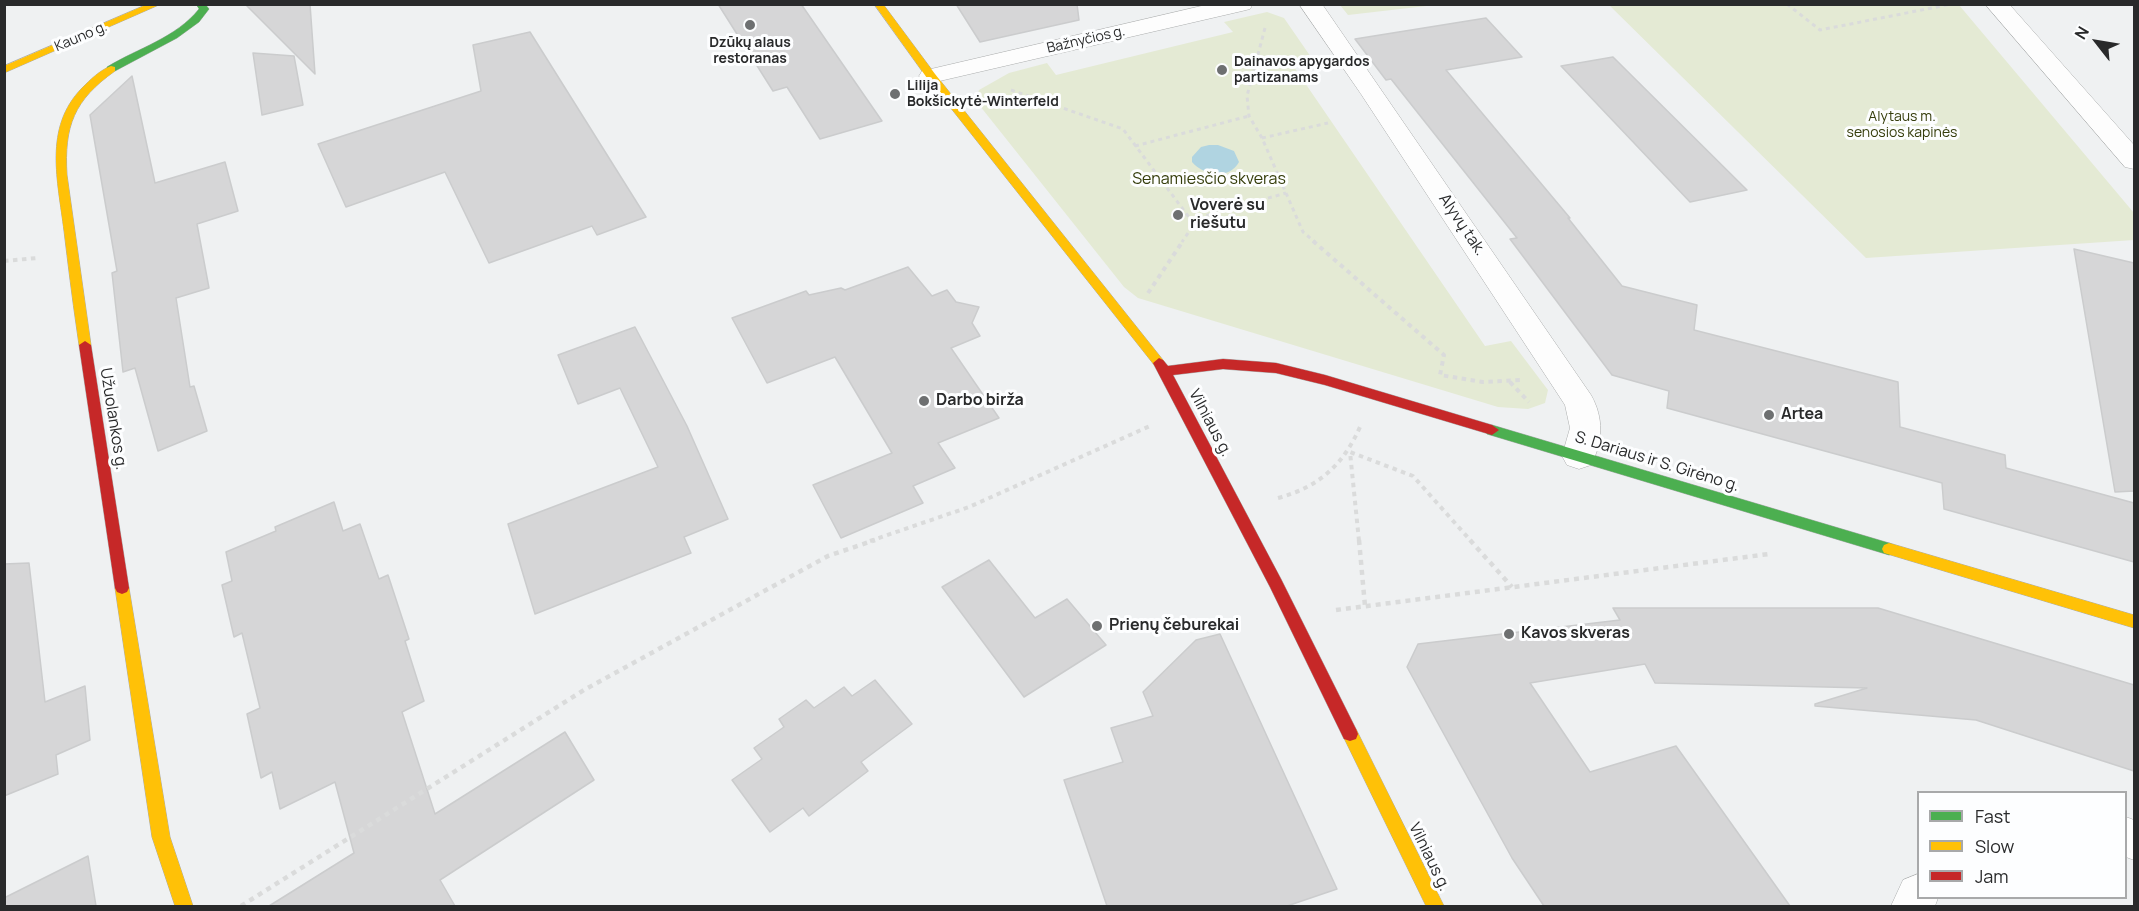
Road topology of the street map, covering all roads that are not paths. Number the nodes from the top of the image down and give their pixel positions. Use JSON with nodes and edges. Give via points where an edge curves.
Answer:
{"nodes":[{"id":1,"x":157,"y":4,"type":"edge"},
{"id":2,"x":200,"y":4,"type":"edge"},
{"id":3,"x":878,"y":4,"type":"edge"},
{"id":4,"x":1242,"y":4,"type":"edge"},
{"id":5,"x":1310,"y":4,"type":"edge"},
{"id":6,"x":1996,"y":4,"type":"edge"},
{"id":7,"x":4,"y":70,"type":"edge"},
{"id":8,"x":931,"y":76,"type":"junction"},
{"id":9,"x":2134,"y":161,"type":"edge"},
{"id":10,"x":1165,"y":371,"type":"junction"},
{"id":11,"x":1579,"y":456,"type":"junction"},
{"id":12,"x":2134,"y":622,"type":"edge"},
{"id":13,"x":184,"y":906,"type":"edge"},
{"id":14,"x":1435,"y":906,"type":"edge"}],
"edges":[{"from":1,"to":7,"type":"street","name":"Kauno g."},
{"from":2,"to":13,"type":"street","name":"Užuolankos g.","via":[[204,9],[202,17],[190,27],[120,62],[94,79],[75,99],[66,120],[60,153],[77,296],[161,837]]},
{"from":3,"to":8,"type":"street","name":"Vilniaus g."},
{"from":4,"to":8,"type":"street","name":"Bažnyčios g."},
{"from":5,"to":11,"type":"street","name":"Alyvų tak.","via":[[1580,403],[1586,428]]},
{"from":6,"to":9,"type":"street"},
{"from":8,"to":10,"type":"street","name":"Vilniaus g."},
{"from":10,"to":11,"type":"street","name":"S. Dariaus ir S. Girėno g.","via":[[1212,364],[1280,369]]},
{"from":10,"to":14,"type":"street","name":"Vilniaus g.","via":[[1292,615]]},
{"from":11,"to":12,"type":"street","name":"S. Dariaus ir S. Girėno g."}]}
